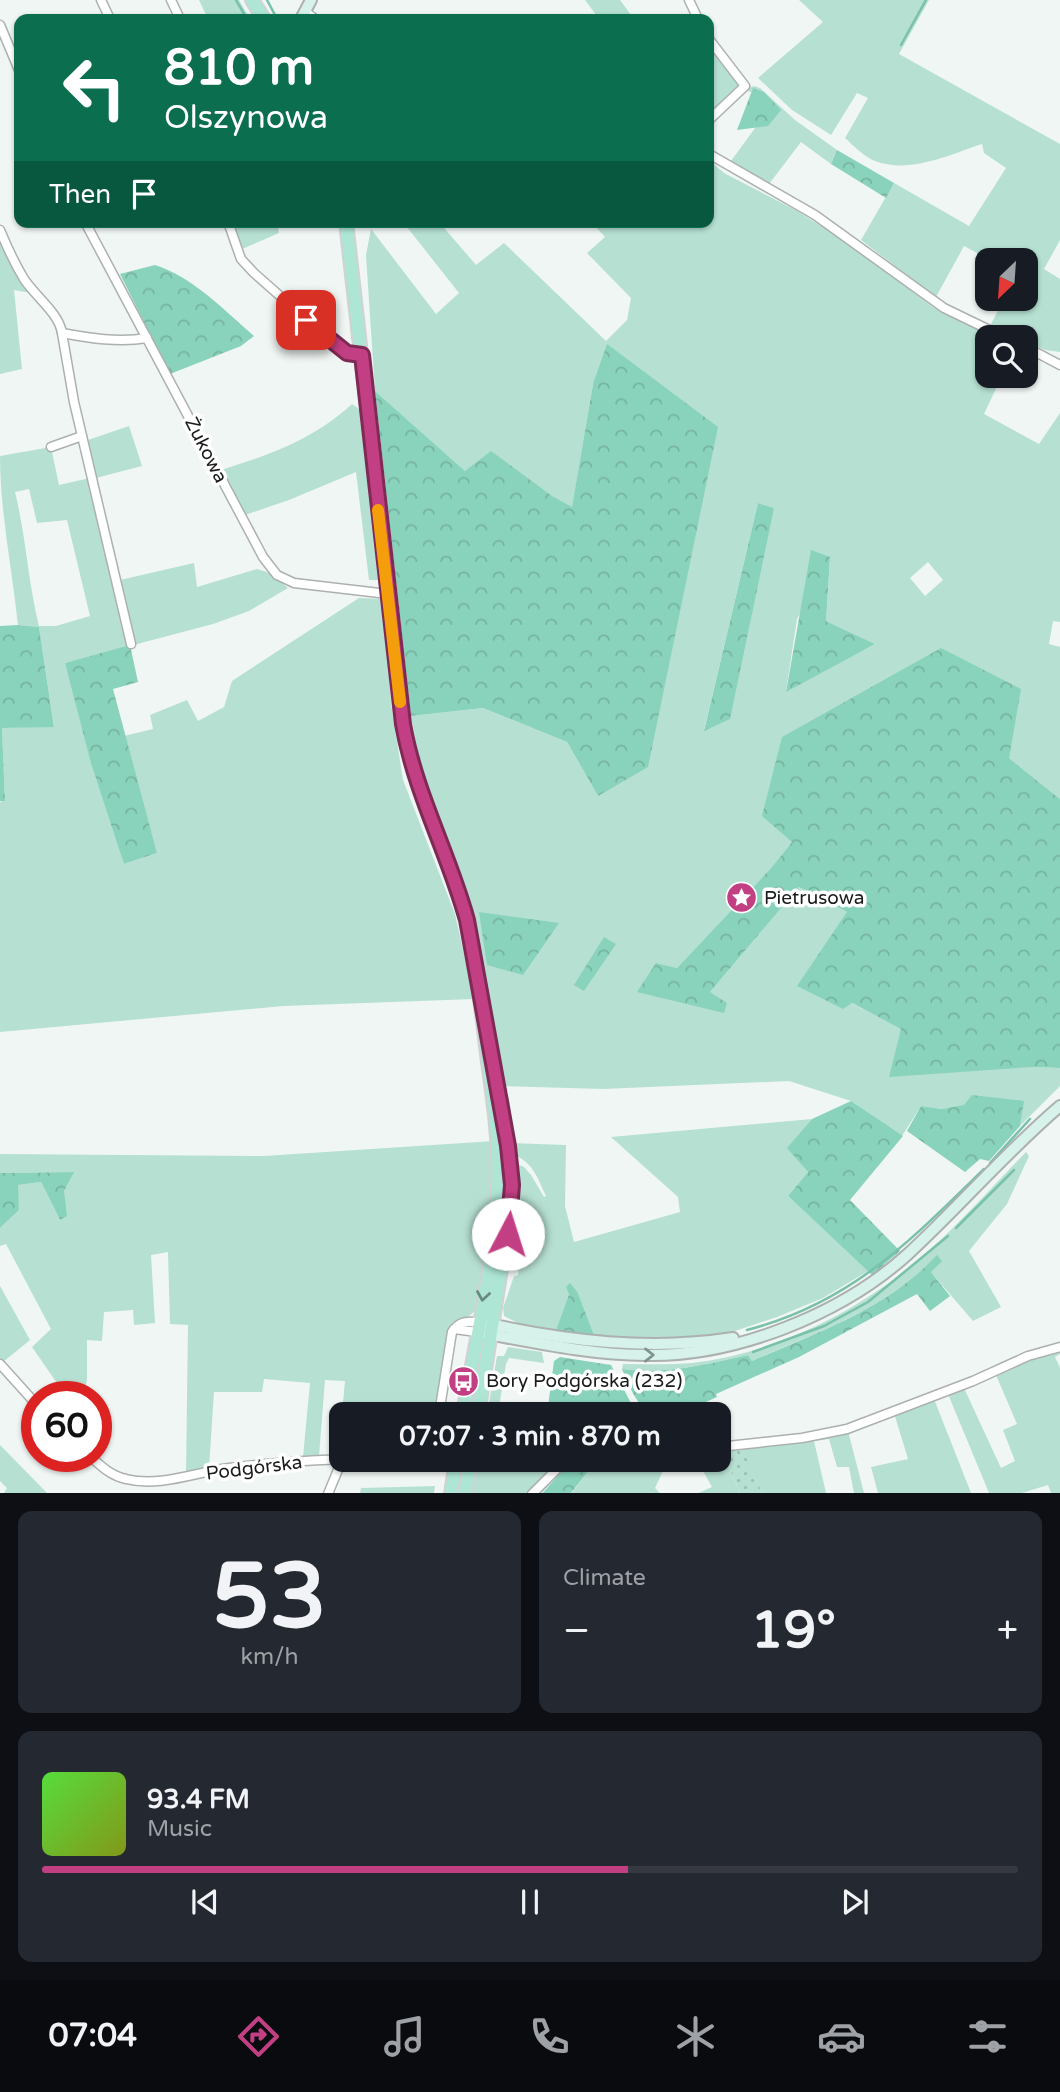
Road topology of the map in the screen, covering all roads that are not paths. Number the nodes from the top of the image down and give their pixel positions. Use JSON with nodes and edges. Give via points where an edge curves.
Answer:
{"nodes":[{"id":1,"x":0,"y":24,"type":"edge"},
{"id":2,"x":714,"y":46,"type":"edge"},
{"id":3,"x":14,"y":58,"type":"edge"},
{"id":4,"x":714,"y":115,"type":"edge"},
{"id":5,"x":714,"y":157,"type":"edge"},
{"id":6,"x":88,"y":228,"type":"edge"},
{"id":7,"x":230,"y":228,"type":"edge"},
{"id":8,"x":347,"y":228,"type":"edge"},
{"id":9,"x":0,"y":230,"type":"edge"},
{"id":10,"x":979,"y":325,"type":"edge"},
{"id":11,"x":62,"y":333,"type":"junction"},
{"id":12,"x":147,"y":338,"type":"junction"},
{"id":13,"x":1040,"y":354,"type":"joint"},
{"id":14,"x":362,"y":355,"type":"junction"},
{"id":15,"x":1060,"y":356,"type":"edge"},
{"id":16,"x":1060,"y":365,"type":"edge"},
{"id":17,"x":82,"y":436,"type":"junction"},
{"id":18,"x":51,"y":447,"type":"dead end"},
{"id":19,"x":388,"y":594,"type":"junction"},
{"id":20,"x":131,"y":644,"type":"dead end"},
{"id":21,"x":485,"y":1028,"type":"junction"},
{"id":22,"x":1060,"y":1106,"type":"edge"},
{"id":23,"x":478,"y":1327,"type":"junction"},
{"id":24,"x":493,"y":1330,"type":"junction"},
{"id":25,"x":767,"y":1333,"type":"junction"},
{"id":26,"x":509,"y":1338,"type":"junction"},
{"id":27,"x":1060,"y":1347,"type":"edge"},
{"id":28,"x":488,"y":1357,"type":"junction"},
{"id":29,"x":0,"y":1364,"type":"edge"},
{"id":30,"x":21,"y":1387,"type":"edge"},
{"id":31,"x":441,"y":1402,"type":"edge"},
{"id":32,"x":465,"y":1402,"type":"edge"},
{"id":33,"x":480,"y":1402,"type":"edge"},
{"id":34,"x":731,"y":1446,"type":"edge"},
{"id":35,"x":329,"y":1460,"type":"edge"},
{"id":36,"x":111,"y":1472,"type":"edge"},
{"id":37,"x":337,"y":1472,"type":"edge"},
{"id":38,"x":454,"y":1472,"type":"edge"},
{"id":39,"x":469,"y":1472,"type":"edge"},
{"id":40,"x":554,"y":1472,"type":"edge"},
{"id":41,"x":328,"y":1493,"type":"edge"},
{"id":42,"x":451,"y":1493,"type":"edge"},
{"id":43,"x":465,"y":1493,"type":"edge"},
{"id":44,"x":532,"y":1493,"type":"edge"}],
"edges":[{"from":1,"to":3,"type":"street"},
{"from":2,"to":4,"type":"street","via":[[745,86]]},
{"from":5,"to":10,"type":"street","via":[[836,229],[944,308]]},
{"from":6,"to":12,"type":"street","name":"Żukowa"},
{"from":7,"to":14,"type":"street","via":[[241,259],[254,273],[347,353]]},
{"from":8,"to":14,"type":"main road"},
{"from":9,"to":11,"type":"street","via":[[24,279]]},
{"from":11,"to":12,"type":"street"},
{"from":11,"to":17,"type":"street"},
{"from":12,"to":19,"type":"street","name":"Żukowa","via":[[270,567],[294,583]]},
{"from":13,"to":15,"type":"street"},
{"from":13,"to":16,"type":"street"},
{"from":14,"to":19,"type":"main road"},
{"from":17,"to":18,"type":"street"},
{"from":17,"to":20,"type":"street"},
{"from":19,"to":21,"type":"main road","via":[[406,744],[461,899]]},
{"from":21,"to":23,"type":"main road","one_way":true,"via":[[498,1188]]},
{"from":21,"to":24,"type":"main road","via":[[499,1087],[512,1185]]},
{"from":22,"to":25,"type":"main road","via":[[881,1275],[833,1305]]},
{"from":23,"to":24,"type":"main road"},
{"from":23,"to":31,"type":"street","via":[[454,1329]]},
{"from":23,"to":32,"type":"main road"},
{"from":24,"to":25,"type":"main road","via":[[616,1344],[694,1343]]},
{"from":24,"to":26,"type":"main road"},
{"from":24,"to":28,"type":"main road"},
{"from":26,"to":25,"type":"main road","one_way":true,"via":[[648,1355],[719,1348]]},
{"from":26,"to":28,"type":"main road"},
{"from":27,"to":34,"type":"street","via":[[847,1429]]},
{"from":28,"to":33,"type":"main road"},
{"from":29,"to":30,"type":"street"},
{"from":35,"to":36,"type":"street","name":"Podgórska","via":[[143,1480]]},
{"from":37,"to":41,"type":"street"},
{"from":38,"to":42,"type":"main road"},
{"from":39,"to":43,"type":"main road"},
{"from":40,"to":44,"type":"street"}]}
